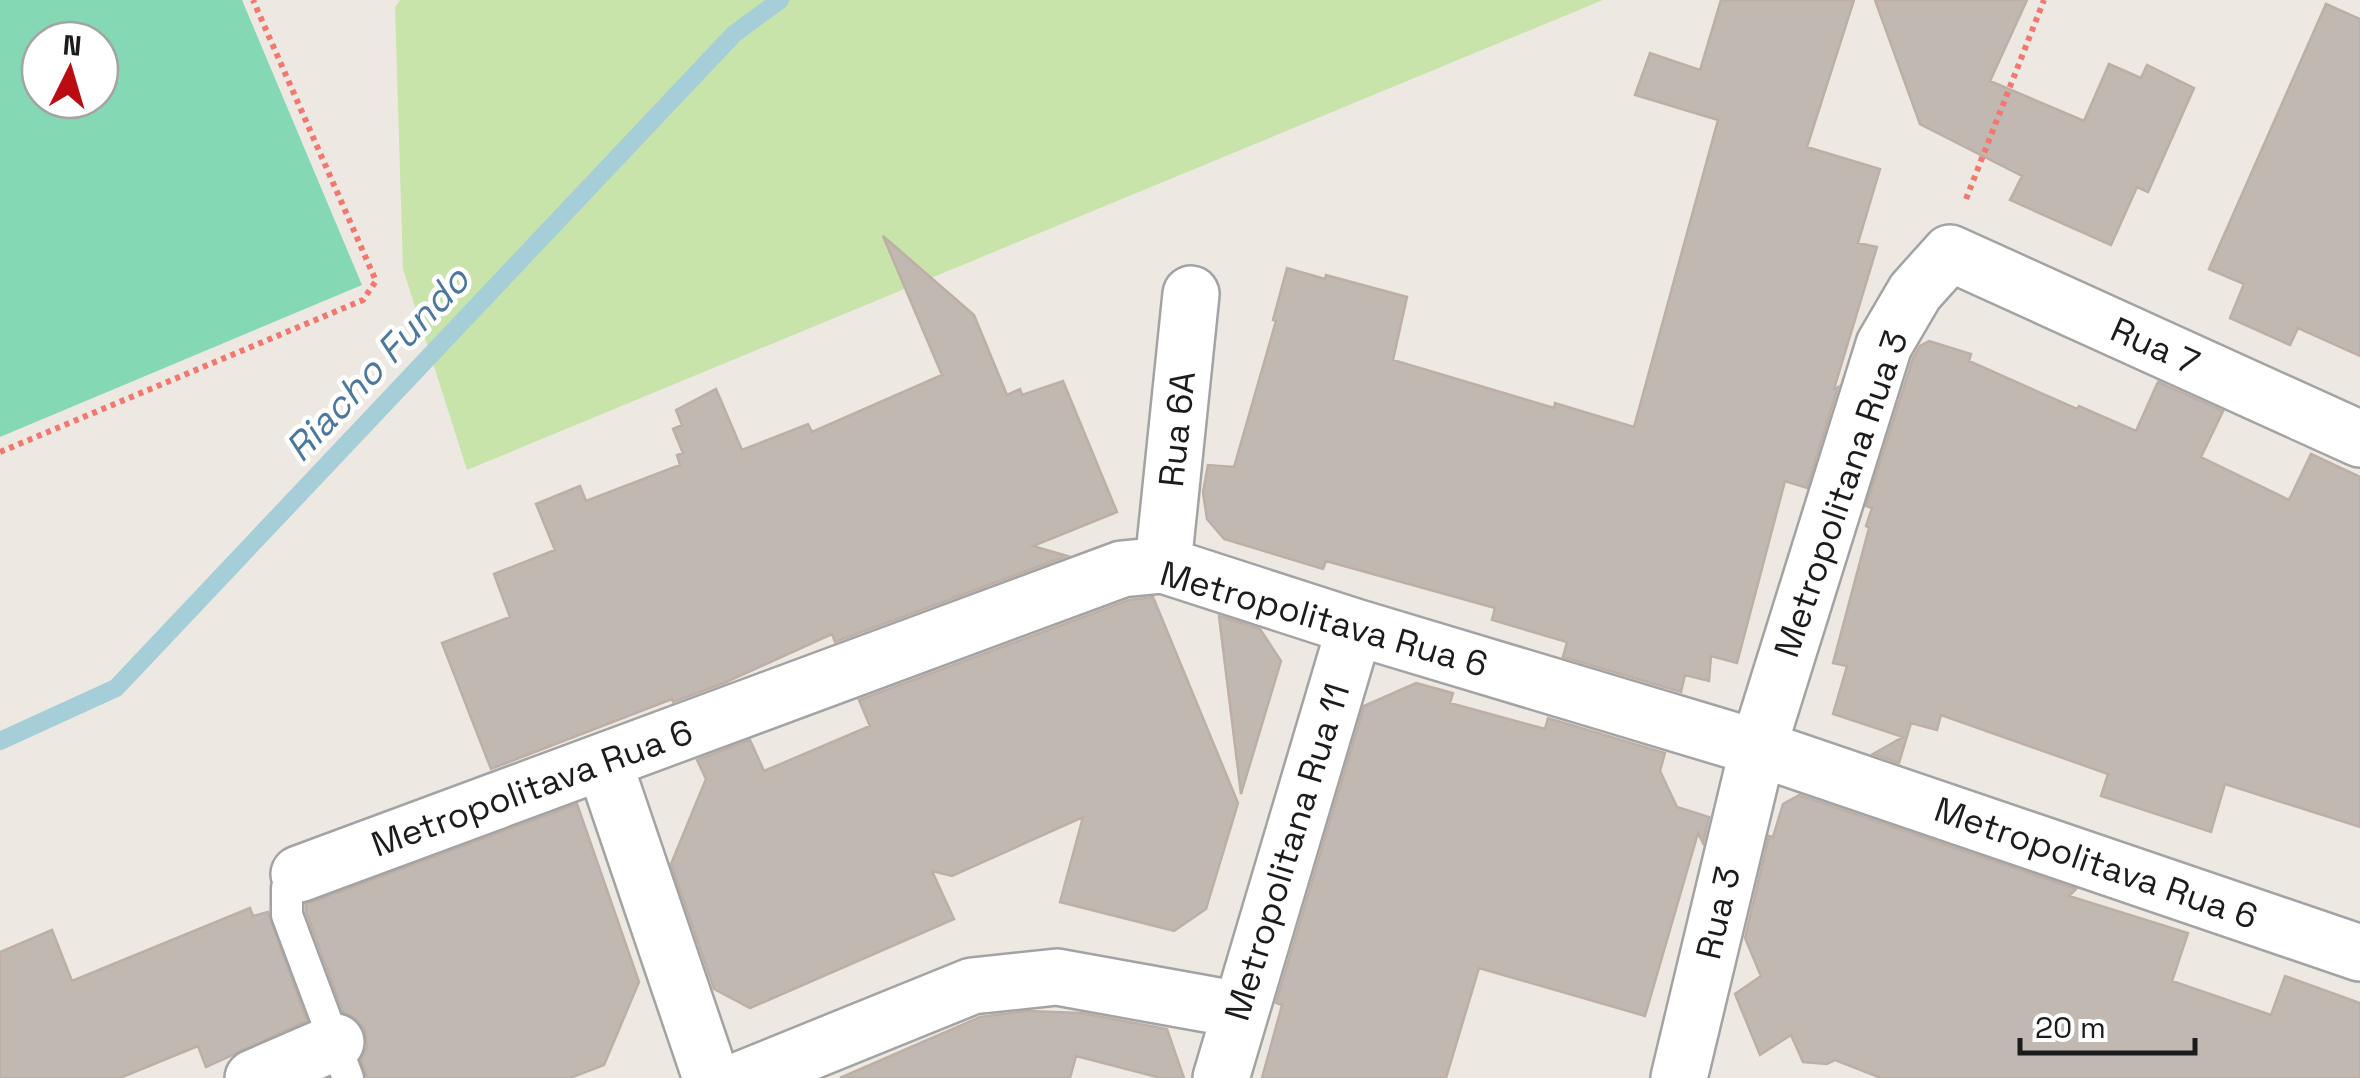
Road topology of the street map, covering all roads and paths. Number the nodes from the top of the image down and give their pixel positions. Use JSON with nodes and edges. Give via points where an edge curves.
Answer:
{"nodes":[{"id":1,"x":253,"y":0,"type":"edge"},
{"id":2,"x":2044,"y":0,"type":"edge"},
{"id":3,"x":1950,"y":252,"type":"junction"},
{"id":4,"x":1190,"y":294,"type":"dead end"},
{"id":5,"x":2360,"y":439,"type":"edge"},
{"id":6,"x":0,"y":452,"type":"edge"},
{"id":7,"x":1163,"y":564,"type":"junction"},
{"id":8,"x":1355,"y":627,"type":"junction"},
{"id":9,"x":1758,"y":748,"type":"junction"},
{"id":10,"x":604,"y":763,"type":"junction"},
{"id":11,"x":298,"y":874,"type":"joint"},
{"id":12,"x":2360,"y":953,"type":"edge"},
{"id":13,"x":1240,"y":1010,"type":"junction"},
{"id":14,"x":342,"y":1060,"type":"edge"},
{"id":15,"x":254,"y":1078,"type":"edge"},
{"id":16,"x":711,"y":1078,"type":"edge"},
{"id":17,"x":745,"y":1078,"type":"edge"},
{"id":18,"x":1221,"y":1078,"type":"edge"},
{"id":19,"x":1679,"y":1078,"type":"edge"}],
"edges":[{"from":1,"to":6,"type":"path","via":[[376,280],[363,300]]},
{"from":2,"to":3,"type":"path"},
{"from":3,"to":5,"type":"street","name":"Rua 7"},
{"from":3,"to":9,"type":"street","name":"Metropolitana Rua 3","via":[[1915,292],[1884,345]]},
{"from":4,"to":7,"type":"street","name":"Rua 6A"},
{"from":7,"to":8,"type":"street","name":"Metropolitava Rua 6"},
{"from":7,"to":10,"type":"street","name":"Metropolitava Rua 6","via":[[1122,569]]},
{"from":8,"to":9,"type":"street","name":"Metropolitava Rua 6"},
{"from":8,"to":13,"type":"street","name":"Metropolitana Rua 11"},
{"from":9,"to":12,"type":"street","name":"Metropolitava Rua 6"},
{"from":9,"to":19,"type":"street","name":"Rua 3"},
{"from":10,"to":11,"type":"street","name":"Metropolitava Rua 6"},
{"from":10,"to":16,"type":"street"},
{"from":11,"to":14,"type":"lane","via":[[287,888],[288,915]]},
{"from":13,"to":17,"type":"street","via":[[1057,977],[972,986]]},
{"from":13,"to":18,"type":"street","name":"Metropolitana Rua 11"},
{"from":14,"to":15,"type":"street"}]}
